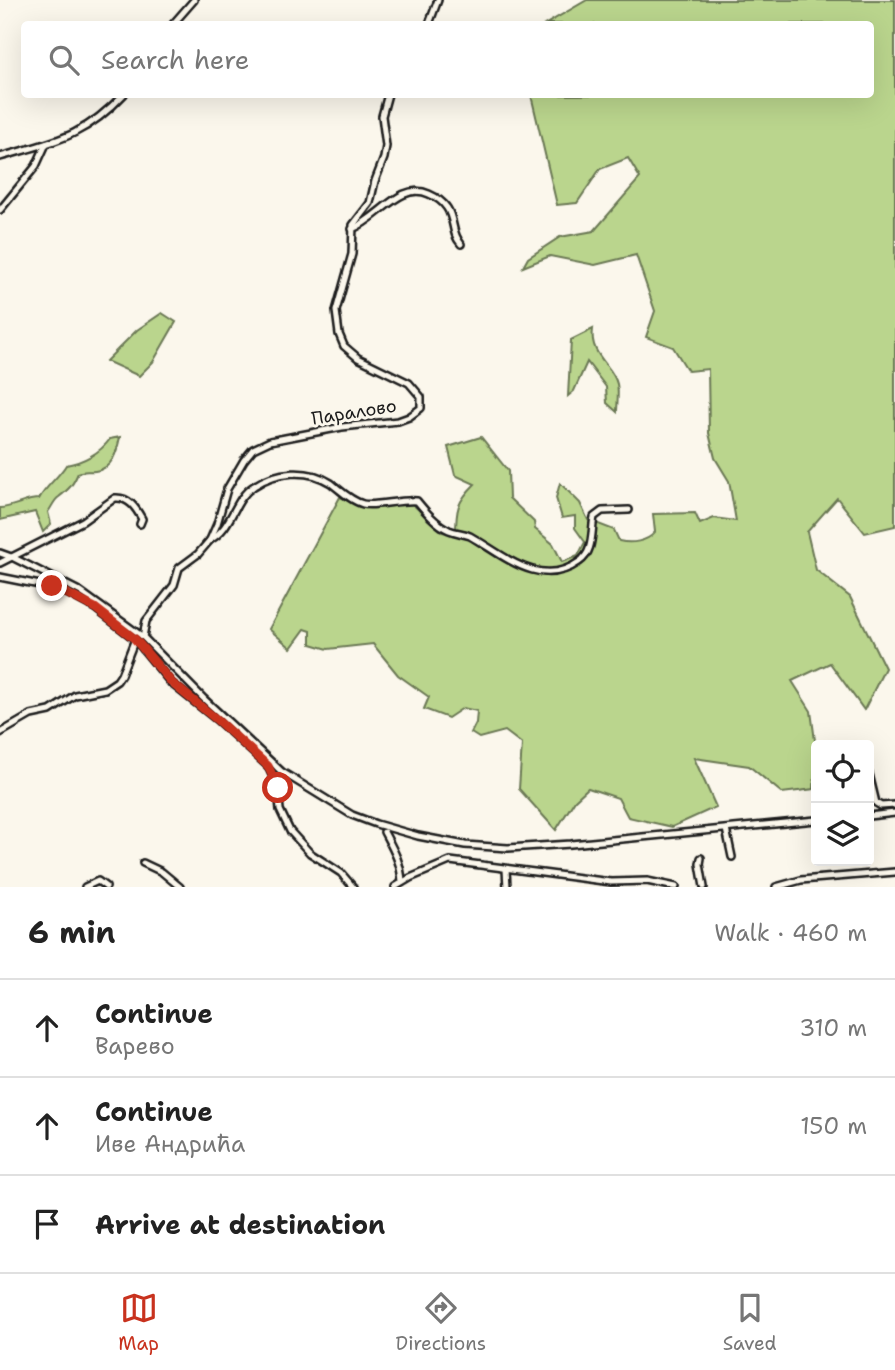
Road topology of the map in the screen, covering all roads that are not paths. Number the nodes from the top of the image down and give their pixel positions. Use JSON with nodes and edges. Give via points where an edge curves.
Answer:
{"nodes":[{"id":1,"x":194,"y":0,"type":"edge"},
{"id":2,"x":438,"y":0,"type":"edge"},
{"id":3,"x":176,"y":21,"type":"edge"},
{"id":4,"x":430,"y":21,"type":"edge"},
{"id":5,"x":120,"y":98,"type":"edge"},
{"id":6,"x":387,"y":98,"type":"edge"},
{"id":7,"x":47,"y":144,"type":"junction"},
{"id":8,"x":0,"y":157,"type":"edge"},
{"id":9,"x":0,"y":210,"type":"edge"},
{"id":10,"x":352,"y":229,"type":"junction"},
{"id":11,"x":461,"y":244,"type":"dead end"},
{"id":12,"x":629,"y":510,"type":"dead end"},
{"id":13,"x":140,"y":524,"type":"dead end"},
{"id":14,"x":210,"y":540,"type":"junction"},
{"id":15,"x":0,"y":553,"type":"edge"},
{"id":16,"x":14,"y":558,"type":"junction"},
{"id":17,"x":0,"y":563,"type":"edge"},
{"id":18,"x":0,"y":577,"type":"edge"},
{"id":19,"x":146,"y":621,"type":"junction"},
{"id":20,"x":130,"y":627,"type":"junction"},
{"id":21,"x":143,"y":637,"type":"junction"},
{"id":22,"x":135,"y":639,"type":"junction"},
{"id":23,"x":0,"y":733,"type":"edge"},
{"id":24,"x":271,"y":764,"type":"junction"},
{"id":25,"x":874,"y":790,"type":"edge"},
{"id":26,"x":895,"y":805,"type":"edge"},
{"id":27,"x":895,"y":813,"type":"edge"},
{"id":28,"x":874,"y":815,"type":"edge"},
{"id":29,"x":811,"y":820,"type":"edge"},
{"id":30,"x":726,"y":829,"type":"junction"},
{"id":31,"x":384,"y":832,"type":"dead end"},
{"id":32,"x":732,"y":857,"type":"dead end"},
{"id":33,"x":701,"y":858,"type":"dead end"},
{"id":34,"x":143,"y":863,"type":"dead end"},
{"id":35,"x":506,"y":869,"type":"junction"},
{"id":36,"x":895,"y":872,"type":"edge"},
{"id":37,"x":402,"y":882,"type":"junction"},
{"id":38,"x":85,"y":887,"type":"edge"},
{"id":39,"x":106,"y":887,"type":"edge"},
{"id":40,"x":180,"y":887,"type":"edge"},
{"id":41,"x":353,"y":887,"type":"edge"},
{"id":42,"x":395,"y":887,"type":"edge"},
{"id":43,"x":507,"y":887,"type":"edge"},
{"id":44,"x":676,"y":887,"type":"edge"},
{"id":45,"x":704,"y":887,"type":"edge"},
{"id":46,"x":776,"y":887,"type":"edge"}],
"edges":[{"from":1,"to":3,"type":"street"},
{"from":2,"to":4,"type":"street"},
{"from":5,"to":7,"type":"street","via":[[89,126]]},
{"from":6,"to":10,"type":"street","name":"Паралово","via":[[382,116],[384,158],[370,203]]},
{"from":7,"to":8,"type":"street"},
{"from":7,"to":9,"type":"street","via":[[36,166]]},
{"from":10,"to":11,"type":"street","via":[[400,195],[419,190],[446,207]]},
{"from":10,"to":14,"type":"street","name":"Паралово","via":[[350,261],[336,305],[341,341],[353,355],[412,386],[421,397],[421,408],[398,422],[342,427],[258,446],[227,489]]},
{"from":12,"to":14,"type":"street","via":[[602,511],[594,517],[593,537],[579,562],[539,572],[522,568],[472,537],[445,527],[417,501],[363,505],[328,481],[303,472],[250,488],[222,533]]},
{"from":13,"to":16,"type":"street","via":[[137,509],[115,498]]},
{"from":14,"to":19,"type":"street","name":"Паралово","via":[[181,565],[171,588]]},
{"from":15,"to":16,"type":"street"},
{"from":16,"to":17,"type":"street"},
{"from":16,"to":20,"type":"street","via":[[81,592]]},
{"from":18,"to":22,"type":"street","via":[[60,589],[95,608]]},
{"from":19,"to":20,"type":"street"},
{"from":19,"to":21,"type":"street","name":"Паралово"},
{"from":20,"to":21,"type":"street"},
{"from":21,"to":24,"type":"street"},
{"from":22,"to":23,"type":"street","via":[[117,681],[105,689],[75,695]]},
{"from":22,"to":24,"type":"street","via":[[172,683]]},
{"from":24,"to":30,"type":"street","via":[[352,814],[418,836],[465,845],[508,848]]},
{"from":24,"to":41,"type":"street","via":[[280,810],[290,831]]},
{"from":25,"to":26,"type":"street","via":[[876,803]]},
{"from":27,"to":28,"type":"street"},
{"from":29,"to":30,"type":"street"},
{"from":30,"to":32,"type":"street"},
{"from":31,"to":37,"type":"street","via":[[397,856]]},
{"from":33,"to":45,"type":"street"},
{"from":34,"to":40,"type":"street"},
{"from":35,"to":37,"type":"street","via":[[450,861]]},
{"from":35,"to":43,"type":"street"},
{"from":35,"to":44,"type":"street"},
{"from":36,"to":46,"type":"street","via":[[801,880]]},
{"from":37,"to":42,"type":"street"},
{"from":38,"to":39,"type":"street","via":[[98,881]]}]}
